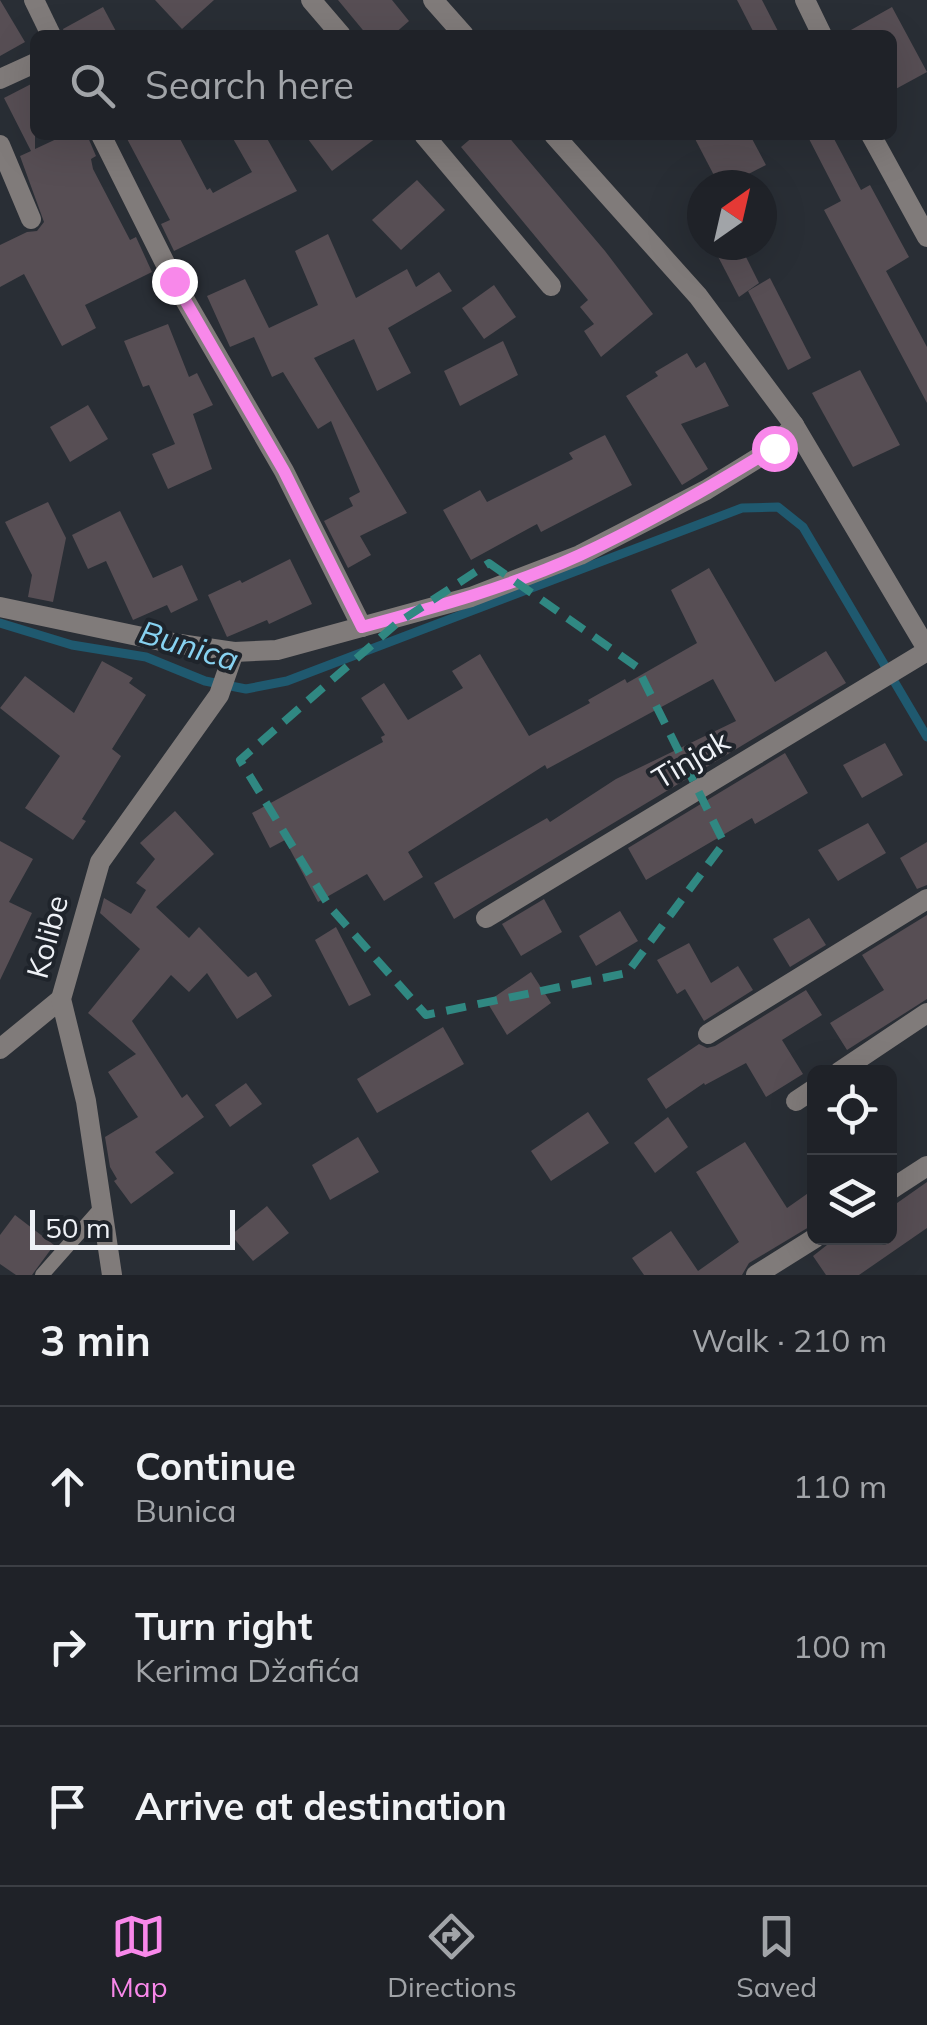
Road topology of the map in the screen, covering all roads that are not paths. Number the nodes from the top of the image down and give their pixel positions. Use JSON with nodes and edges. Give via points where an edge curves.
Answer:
{"nodes":[{"id":1,"x":312,"y":0,"type":"edge"},
{"id":2,"x":433,"y":0,"type":"edge"},
{"id":3,"x":805,"y":0,"type":"edge"},
{"id":4,"x":36,"y":1,"type":"edge"},
{"id":5,"x":49,"y":30,"type":"edge"},
{"id":6,"x":337,"y":30,"type":"edge"},
{"id":7,"x":460,"y":30,"type":"edge"},
{"id":8,"x":820,"y":30,"type":"edge"},
{"id":9,"x":30,"y":65,"type":"edge"},
{"id":10,"x":0,"y":79,"type":"edge"},
{"id":11,"x":104,"y":140,"type":"edge"},
{"id":12,"x":428,"y":140,"type":"edge"},
{"id":13,"x":558,"y":140,"type":"edge"},
{"id":14,"x":875,"y":140,"type":"edge"},
{"id":15,"x":0,"y":145,"type":"edge"},
{"id":16,"x":31,"y":218,"type":"dead end"},
{"id":17,"x":927,"y":236,"type":"edge"},
{"id":18,"x":550,"y":286,"type":"dead end"},
{"id":19,"x":794,"y":425,"type":"junction"},
{"id":20,"x":0,"y":607,"type":"edge"},
{"id":21,"x":362,"y":627,"type":"junction"},
{"id":22,"x":927,"y":650,"type":"edge"},
{"id":23,"x":234,"y":652,"type":"junction"},
{"id":24,"x":927,"y":899,"type":"edge"},
{"id":25,"x":486,"y":918,"type":"dead end"},
{"id":26,"x":61,"y":998,"type":"junction"},
{"id":27,"x":927,"y":1013,"type":"edge"},
{"id":28,"x":708,"y":1034,"type":"dead end"},
{"id":29,"x":0,"y":1050,"type":"edge"},
{"id":30,"x":849,"y":1065,"type":"edge"},
{"id":31,"x":807,"y":1094,"type":"edge"},
{"id":32,"x":796,"y":1102,"type":"dead end"},
{"id":33,"x":927,"y":1166,"type":"edge"},
{"id":34,"x":897,"y":1185,"type":"edge"},
{"id":35,"x":102,"y":1208,"type":"junction"},
{"id":36,"x":807,"y":1243,"type":"edge"},
{"id":37,"x":42,"y":1275,"type":"edge"},
{"id":38,"x":112,"y":1275,"type":"edge"},
{"id":39,"x":756,"y":1275,"type":"edge"}],
"edges":[{"from":1,"to":6,"type":"street"},
{"from":2,"to":7,"type":"street"},
{"from":3,"to":8,"type":"street"},
{"from":4,"to":5,"type":"street"},
{"from":9,"to":10,"type":"street"},
{"from":11,"to":21,"type":"street"},
{"from":12,"to":18,"type":"street"},
{"from":13,"to":19,"type":"street","via":[[698,296]]},
{"from":14,"to":17,"type":"street"},
{"from":15,"to":16,"type":"street"},
{"from":19,"to":21,"type":"street","via":[[774,448],[733,473],[580,555],[471,597]]},
{"from":19,"to":22,"type":"street"},
{"from":20,"to":23,"type":"street"},
{"from":21,"to":23,"type":"street","via":[[277,650]]},
{"from":22,"to":25,"type":"street","name":"Tinjak"},
{"from":23,"to":26,"type":"street","name":"Kolibe","via":[[219,695],[100,862]]},
{"from":24,"to":28,"type":"street"},
{"from":26,"to":29,"type":"street"},
{"from":26,"to":35,"type":"street","name":"Kolibe"},
{"from":27,"to":30,"type":"street"},
{"from":31,"to":32,"type":"street"},
{"from":33,"to":34,"type":"street"},
{"from":35,"to":37,"type":"lane"},
{"from":35,"to":38,"type":"street","name":"Kolibe"},
{"from":36,"to":39,"type":"street"}]}
